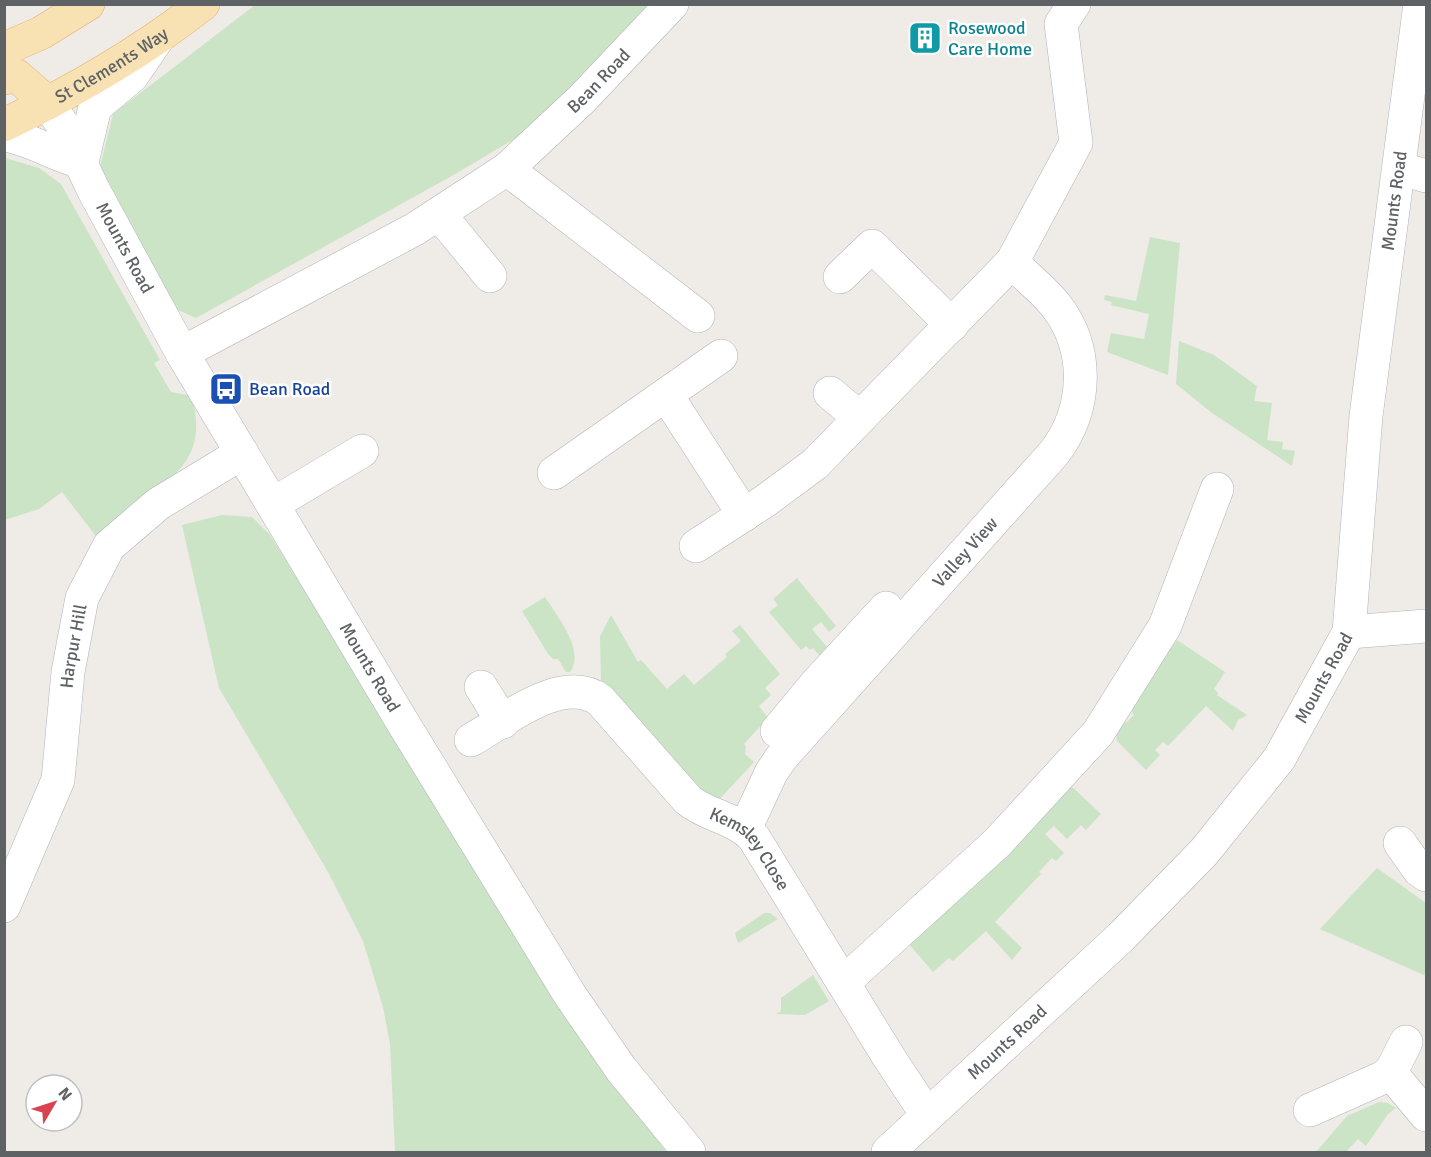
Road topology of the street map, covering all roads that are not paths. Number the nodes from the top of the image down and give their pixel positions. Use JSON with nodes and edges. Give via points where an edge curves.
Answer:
{"nodes":[{"id":1,"x":87,"y":4,"type":"edge"},
{"id":2,"x":203,"y":4,"type":"edge"},
{"id":3,"x":672,"y":4,"type":"edge"},
{"id":4,"x":1074,"y":4,"type":"edge"},
{"id":5,"x":1420,"y":4,"type":"edge"},
{"id":6,"x":156,"y":41,"type":"junction"},
{"id":7,"x":4,"y":50,"type":"edge"},
{"id":8,"x":4,"y":78,"type":"edge"},
{"id":9,"x":48,"y":104,"type":"junction"},
{"id":10,"x":4,"y":125,"type":"edge"},
{"id":11,"x":4,"y":135,"type":"edge"},
{"id":12,"x":82,"y":162,"type":"junction"},
{"id":13,"x":507,"y":169,"type":"junction"},
{"id":14,"x":1412,"y":172,"type":"edge"},
{"id":15,"x":440,"y":215,"type":"junction"},
{"id":16,"x":1012,"y":262,"type":"junction"},
{"id":17,"x":490,"y":276,"type":"dead end"},
{"id":18,"x":840,"y":277,"type":"dead end"},
{"id":19,"x":698,"y":316,"type":"dead end"},
{"id":20,"x":952,"y":325,"type":"junction"},
{"id":21,"x":182,"y":353,"type":"junction"},
{"id":22,"x":721,"y":356,"type":"dead end"},
{"id":23,"x":830,"y":393,"type":"dead end"},
{"id":24,"x":667,"y":396,"type":"junction"},
{"id":25,"x":860,"y":418,"type":"junction"},
{"id":26,"x":362,"y":452,"type":"dead end"},
{"id":27,"x":242,"y":453,"type":"junction"},
{"id":28,"x":554,"y":473,"type":"dead end"},
{"id":29,"x":1217,"y":489,"type":"dead end"},
{"id":30,"x":273,"y":504,"type":"junction"},
{"id":31,"x":744,"y":515,"type":"junction"},
{"id":32,"x":696,"y":546,"type":"dead end"},
{"id":33,"x":911,"y":591,"type":"junction"},
{"id":34,"x":1426,"y":626,"type":"edge"},
{"id":35,"x":1349,"y":632,"type":"junction"},
{"id":36,"x":481,"y":687,"type":"dead end"},
{"id":37,"x":503,"y":722,"type":"junction"},
{"id":38,"x":471,"y":740,"type":"dead end"},
{"id":39,"x":767,"y":742,"type":"dead end"},
{"id":40,"x":745,"y":829,"type":"junction"},
{"id":41,"x":1400,"y":843,"type":"dead end"},
{"id":42,"x":1426,"y":875,"type":"edge"},
{"id":43,"x":4,"y":906,"type":"edge"},
{"id":44,"x":843,"y":983,"type":"junction"},
{"id":45,"x":1406,"y":1042,"type":"dead end"},
{"id":46,"x":1390,"y":1072,"type":"junction"},
{"id":47,"x":1310,"y":1110,"type":"dead end"},
{"id":48,"x":927,"y":1115,"type":"junction"},
{"id":49,"x":1426,"y":1115,"type":"edge"},
{"id":50,"x":689,"y":1152,"type":"edge"},
{"id":51,"x":888,"y":1152,"type":"edge"}],
"edges":[{"from":1,"to":7,"type":"main road","via":[[41,33]]},
{"from":2,"to":6,"type":"main road","name":"St Clements Way"},
{"from":3,"to":13,"type":"street","name":"Bean Road","via":[[582,99]]},
{"from":4,"to":16,"type":"street","via":[[1061,24],[1076,143]]},
{"from":5,"to":14,"type":"street","name":"Mounts Road"},
{"from":6,"to":9,"type":"main road","name":"St Clements Way"},
{"from":6,"to":12,"type":"street","via":[[132,76],[95,107]]},
{"from":8,"to":9,"type":"main road","name":"St Clements Way","via":[[17,76]]},
{"from":9,"to":10,"type":"main road","name":"St Clements Way"},
{"from":9,"to":12,"type":"street","name":"Mounts Road"},
{"from":11,"to":12,"type":"street"},
{"from":12,"to":21,"type":"street","name":"Mounts Road"},
{"from":13,"to":15,"type":"street","name":"Bean Road"},
{"from":13,"to":19,"type":"street"},
{"from":14,"to":35,"type":"street","name":"Mounts Road","via":[[1366,417]]},
{"from":15,"to":17,"type":"street"},
{"from":15,"to":21,"type":"street","name":"Bean Road"},
{"from":16,"to":20,"type":"street"},
{"from":16,"to":33,"type":"street","name":"Valley View","via":[[1055,304],[1072,333],[1082,372],[1078,400],[1058,448]]},
{"from":18,"to":20,"type":"street","via":[[872,246]]},
{"from":20,"to":25,"type":"street"},
{"from":21,"to":27,"type":"street","name":"Mounts Road"},
{"from":22,"to":24,"type":"street"},
{"from":23,"to":25,"type":"street"},
{"from":24,"to":28,"type":"street"},
{"from":24,"to":31,"type":"street"},
{"from":25,"to":31,"type":"street","via":[[806,471]]},
{"from":26,"to":30,"type":"street"},
{"from":27,"to":30,"type":"street","name":"Mounts Road"},
{"from":27,"to":43,"type":"street","name":"Harpur Hill","via":[[164,500],[109,546],[82,598],[68,672],[58,780]]},
{"from":29,"to":44,"type":"street","via":[[1165,626],[1098,733],[997,843]]},
{"from":30,"to":50,"type":"street","name":"Mounts Road","via":[[570,995],[621,1069]]},
{"from":31,"to":32,"type":"street"},
{"from":33,"to":39,"type":"street","via":[[814,685]]},
{"from":33,"to":40,"type":"street","name":"Valley View","via":[[777,763]]},
{"from":34,"to":35,"type":"street"},
{"from":35,"to":48,"type":"street","name":"Mounts Road","via":[[1279,759],[1224,830],[1120,938]]},
{"from":36,"to":37,"type":"street"},
{"from":37,"to":38,"type":"street","name":"Kemsley Close"},
{"from":37,"to":40,"type":"street","name":"Kemsley Close","via":[[558,692],[592,694],[615,714],[688,800]]},
{"from":40,"to":44,"type":"street","name":"Kemsley Close"},
{"from":41,"to":42,"type":"street"},
{"from":44,"to":48,"type":"street","name":"Kemsley Close"},
{"from":45,"to":46,"type":"street"},
{"from":46,"to":47,"type":"street","via":[[1366,1087]]},
{"from":46,"to":49,"type":"street"},
{"from":48,"to":51,"type":"street","name":"Mounts Road"}]}
